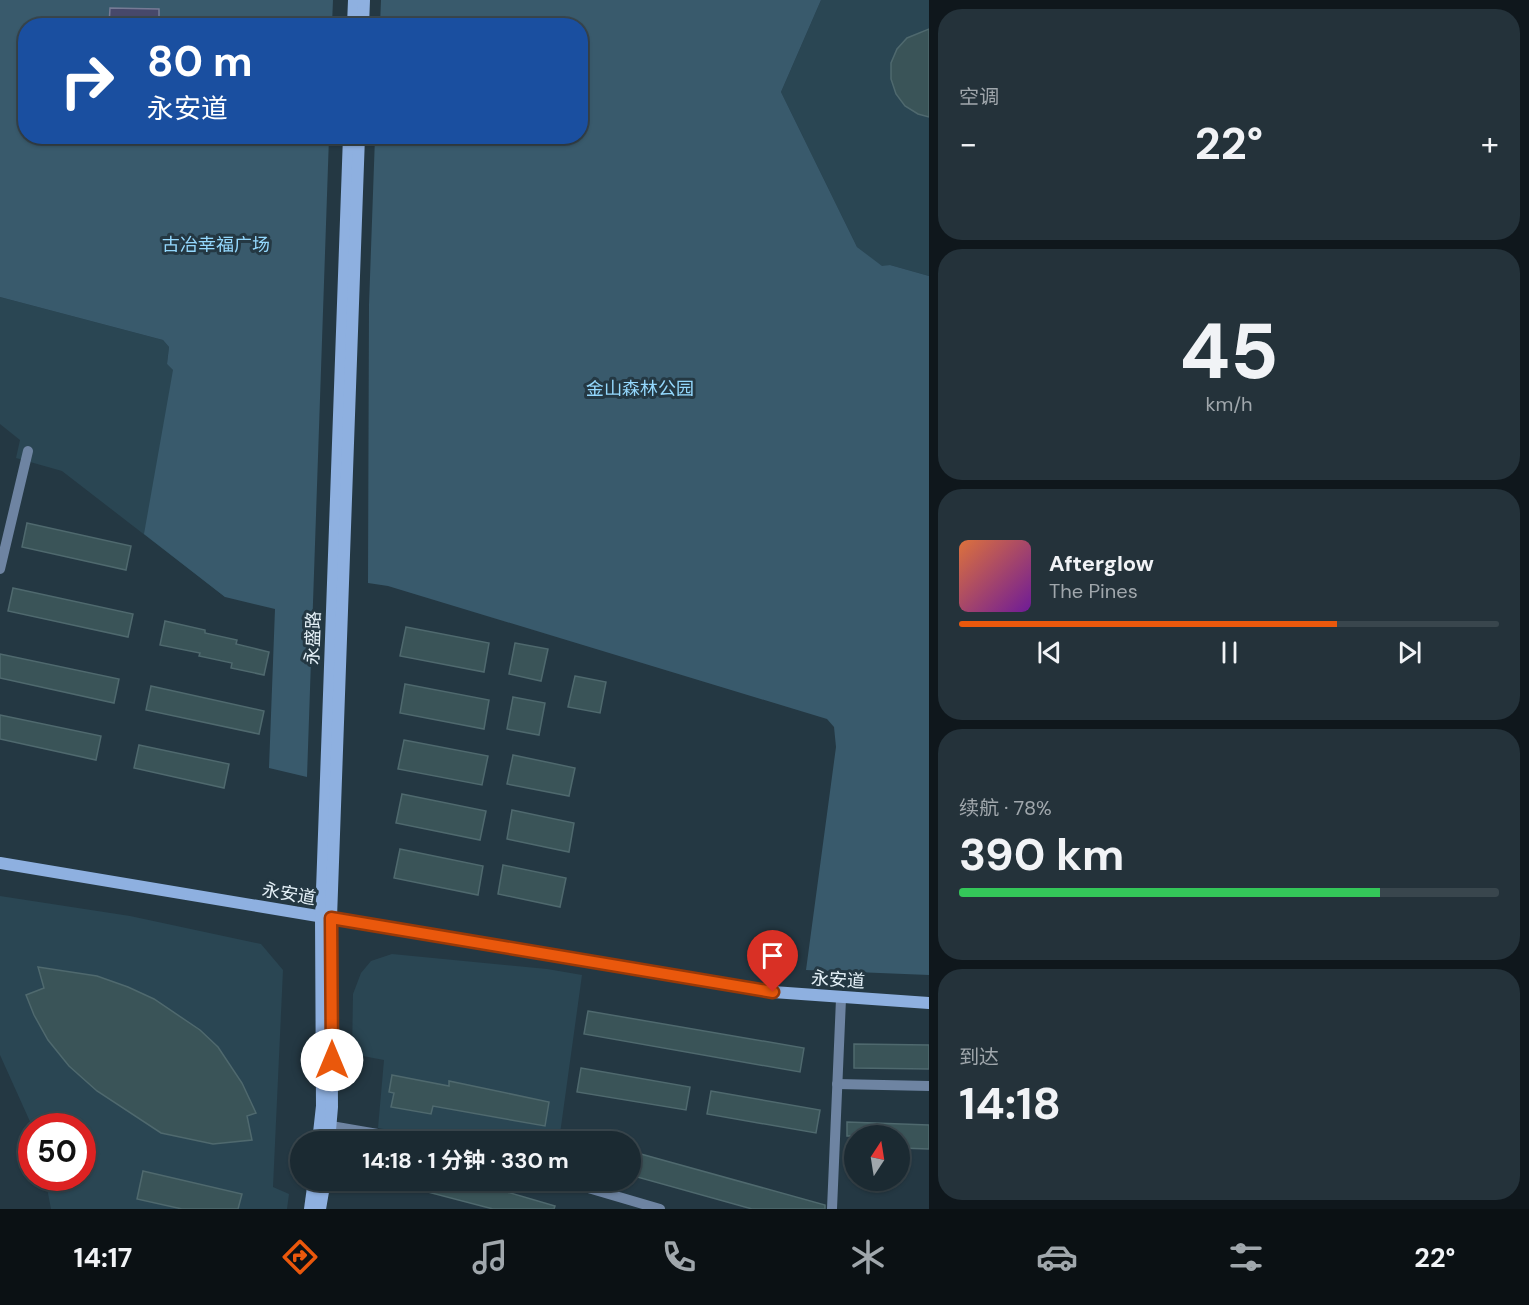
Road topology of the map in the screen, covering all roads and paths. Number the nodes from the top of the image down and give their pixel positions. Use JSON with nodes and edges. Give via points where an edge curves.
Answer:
{"nodes":[{"id":1,"x":354,"y":0,"type":"edge"},
{"id":2,"x":364,"y":0,"type":"edge"},
{"id":3,"x":353,"y":18,"type":"edge"},
{"id":4,"x":363,"y":18,"type":"edge"},
{"id":5,"x":349,"y":144,"type":"edge"},
{"id":6,"x":359,"y":144,"type":"edge"},
{"id":7,"x":28,"y":451,"type":"dead end"},
{"id":8,"x":0,"y":569,"type":"edge"},
{"id":9,"x":0,"y":862,"type":"edge"},
{"id":10,"x":326,"y":918,"type":"junction"},
{"id":11,"x":842,"y":999,"type":"junction"},
{"id":12,"x":929,"y":1003,"type":"edge"},
{"id":13,"x":837,"y":1084,"type":"junction"},
{"id":14,"x":929,"y":1086,"type":"edge"},
{"id":15,"x":331,"y":1126,"type":"junction"},
{"id":16,"x":319,"y":1131,"type":"edge"},
{"id":17,"x":330,"y":1131,"type":"edge"},
{"id":18,"x":360,"y":1131,"type":"edge"},
{"id":19,"x":312,"y":1191,"type":"edge"},
{"id":20,"x":323,"y":1191,"type":"edge"},
{"id":21,"x":599,"y":1191,"type":"edge"},
{"id":22,"x":310,"y":1209,"type":"edge"},
{"id":23,"x":320,"y":1209,"type":"edge"},
{"id":24,"x":660,"y":1209,"type":"edge"},
{"id":25,"x":832,"y":1209,"type":"edge"}],
"edges":[{"from":1,"to":3,"type":"main road"},
{"from":2,"to":4,"type":"main road"},
{"from":5,"to":10,"type":"main road","name":"永盛路"},
{"from":6,"to":10,"type":"main road","name":"永盛路"},
{"from":7,"to":8,"type":"street"},
{"from":9,"to":10,"type":"main road","name":"永安道"},
{"from":10,"to":11,"type":"main road","name":"永安道","via":[[773,992]]},
{"from":10,"to":15,"type":"main road","name":"永盛路"},
{"from":10,"to":16,"type":"main road","name":"永盛路"},
{"from":11,"to":12,"type":"main road","name":"永安道"},
{"from":11,"to":13,"type":"street"},
{"from":13,"to":14,"type":"street"},
{"from":13,"to":25,"type":"street"},
{"from":15,"to":17,"type":"main road","name":"永盛路"},
{"from":15,"to":18,"type":"street"},
{"from":19,"to":22,"type":"main road"},
{"from":20,"to":23,"type":"main road"},
{"from":21,"to":24,"type":"street"}]}
